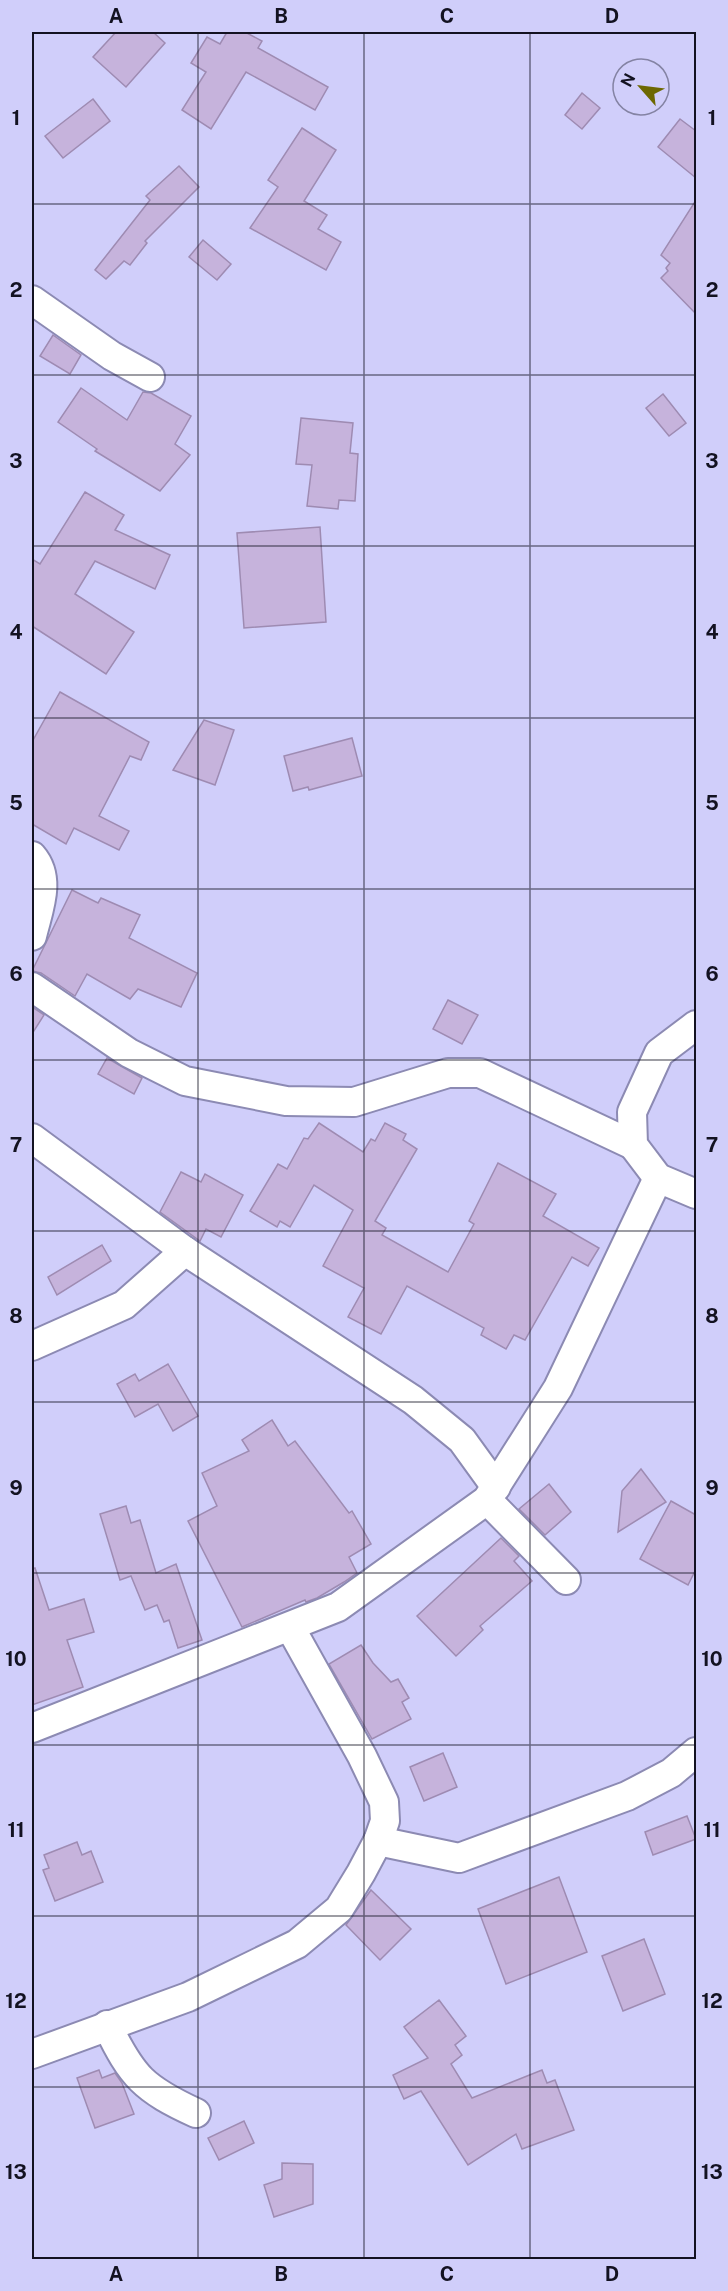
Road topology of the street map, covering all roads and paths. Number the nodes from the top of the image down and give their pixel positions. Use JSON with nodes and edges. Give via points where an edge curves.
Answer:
{"nodes":[{"id":1,"x":32,"y":300,"type":"edge"},
{"id":2,"x":150,"y":377,"type":"dead end"},
{"id":3,"x":32,"y":856,"type":"edge"},
{"id":4,"x":32,"y":936,"type":"edge"},
{"id":5,"x":32,"y":987,"type":"edge"},
{"id":6,"x":696,"y":1025,"type":"edge"},
{"id":7,"x":32,"y":1138,"type":"edge"},
{"id":8,"x":633,"y":1146,"type":"junction"},
{"id":9,"x":658,"y":1178,"type":"junction"},
{"id":10,"x":696,"y":1194,"type":"edge"},
{"id":11,"x":185,"y":1251,"type":"junction"},
{"id":12,"x":32,"y":1347,"type":"edge"},
{"id":13,"x":491,"y":1494,"type":"junction"},
{"id":14,"x":566,"y":1580,"type":"dead end"},
{"id":15,"x":290,"y":1627,"type":"junction"},
{"id":16,"x":32,"y":1728,"type":"edge"},
{"id":17,"x":696,"y":1752,"type":"edge"},
{"id":18,"x":378,"y":1841,"type":"junction"},
{"id":19,"x":107,"y":2025,"type":"junction"},
{"id":20,"x":32,"y":2054,"type":"edge"},
{"id":21,"x":196,"y":2113,"type":"dead end"}],
"edges":[{"from":1,"to":2,"type":"street","via":[[112,356]]},
{"from":3,"to":4,"type":"street","via":[[41,870],[43,893]]},
{"from":5,"to":8,"type":"street","via":[[129,1053],[186,1081],[286,1101],[354,1102],[448,1073],[480,1073]]},
{"from":6,"to":8,"type":"street","via":[[659,1053],[632,1112]]},
{"from":7,"to":11,"type":"street"},
{"from":8,"to":9,"type":"street"},
{"from":9,"to":10,"type":"street"},
{"from":9,"to":13,"type":"street","via":[[558,1388]]},
{"from":11,"to":12,"type":"street","via":[[124,1305]]},
{"from":11,"to":13,"type":"street","via":[[413,1400],[462,1440]]},
{"from":13,"to":14,"type":"street"},
{"from":13,"to":15,"type":"street","via":[[338,1607]]},
{"from":15,"to":16,"type":"street"},
{"from":15,"to":18,"type":"street","via":[[384,1802],[385,1821]]},
{"from":17,"to":18,"type":"street","via":[[671,1773],[627,1796],[459,1858]]},
{"from":18,"to":19,"type":"street","via":[[339,1909],[297,1944],[188,1997]]},
{"from":19,"to":20,"type":"street"},
{"from":19,"to":21,"type":"street","via":[[125,2063],[141,2082]]}]}
